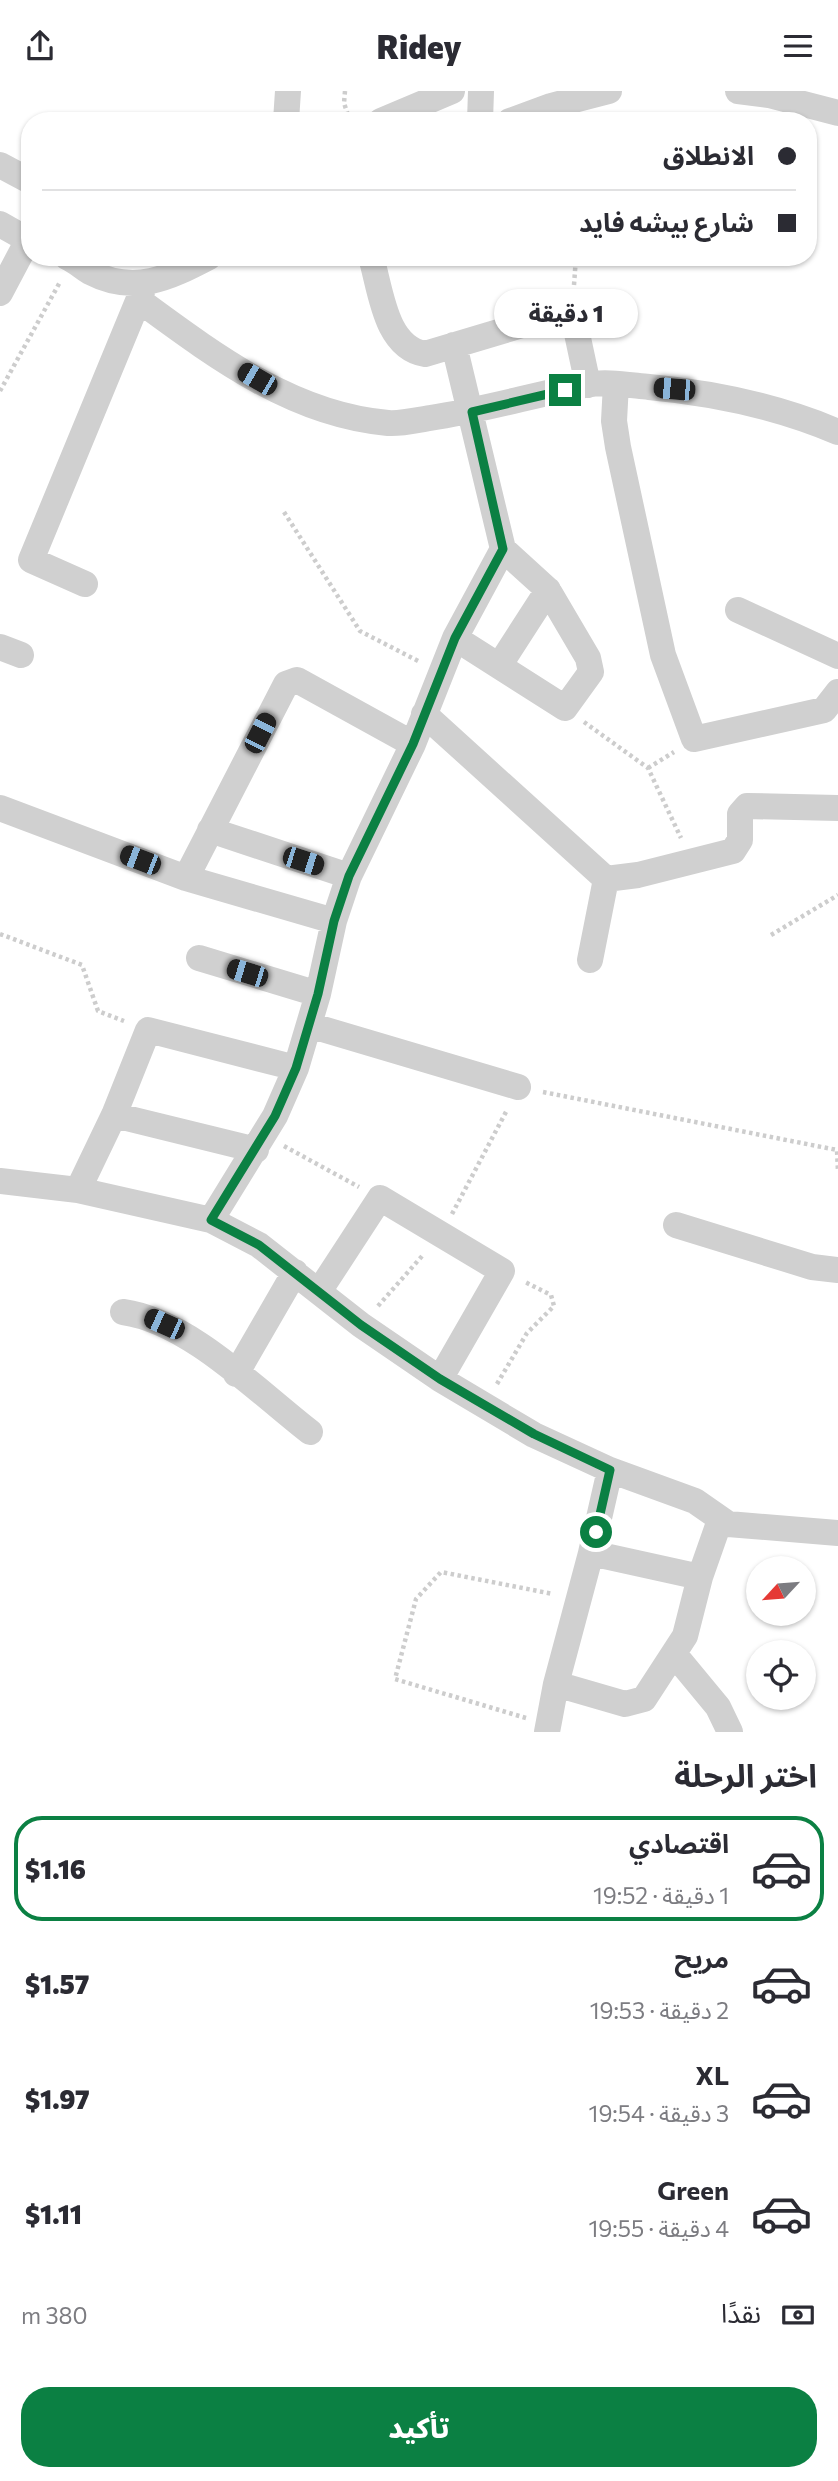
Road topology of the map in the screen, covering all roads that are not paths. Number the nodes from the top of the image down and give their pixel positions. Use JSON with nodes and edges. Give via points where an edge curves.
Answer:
{"nodes":[{"id":1,"x":288,"y":91,"type":"edge"},
{"id":2,"x":452,"y":91,"type":"edge"},
{"id":3,"x":481,"y":91,"type":"edge"},
{"id":4,"x":609,"y":91,"type":"edge"},
{"id":5,"x":738,"y":91,"type":"edge"},
{"id":6,"x":287,"y":112,"type":"edge"},
{"id":7,"x":402,"y":112,"type":"edge"},
{"id":8,"x":480,"y":112,"type":"edge"},
{"id":9,"x":535,"y":112,"type":"edge"},
{"id":10,"x":838,"y":113,"type":"edge"},
{"id":11,"x":0,"y":165,"type":"edge"},
{"id":12,"x":21,"y":176,"type":"edge"},
{"id":13,"x":0,"y":224,"type":"edge"},
{"id":14,"x":21,"y":236,"type":"edge"},
{"id":15,"x":21,"y":255,"type":"edge"},
{"id":16,"x":84,"y":266,"type":"edge"},
{"id":17,"x":192,"y":266,"type":"edge"},
{"id":18,"x":373,"y":266,"type":"edge"},
{"id":19,"x":0,"y":293,"type":"edge"},
{"id":20,"x":143,"y":293,"type":"junction"},
{"id":21,"x":454,"y":345,"type":"junction"},
{"id":22,"x":616,"y":384,"type":"junction"},
{"id":23,"x":588,"y":385,"type":"junction"},
{"id":24,"x":472,"y":412,"type":"junction"},
{"id":25,"x":838,"y":432,"type":"edge"},
{"id":26,"x":503,"y":549,"type":"junction"},
{"id":27,"x":85,"y":584,"type":"dead end"},
{"id":28,"x":548,"y":590,"type":"junction"},
{"id":29,"x":738,"y":610,"type":"dead end"},
{"id":30,"x":455,"y":638,"type":"junction"},
{"id":31,"x":838,"y":656,"type":"edge"},
{"id":32,"x":499,"y":666,"type":"junction"},
{"id":33,"x":838,"y":692,"type":"edge"},
{"id":34,"x":424,"y":714,"type":"junction"},
{"id":35,"x":413,"y":744,"type":"junction"},
{"id":36,"x":0,"y":808,"type":"edge"},
{"id":37,"x":838,"y":808,"type":"edge"},
{"id":38,"x":210,"y":830,"type":"junction"},
{"id":39,"x":349,"y":876,"type":"junction"},
{"id":40,"x":186,"y":878,"type":"junction"},
{"id":41,"x":606,"y":879,"type":"junction"},
{"id":42,"x":334,"y":921,"type":"junction"},
{"id":43,"x":199,"y":958,"type":"dead end"},
{"id":44,"x":590,"y":960,"type":"dead end"},
{"id":45,"x":318,"y":994,"type":"junction"},
{"id":46,"x":309,"y":1025,"type":"junction"},
{"id":47,"x":296,"y":1068,"type":"junction"},
{"id":48,"x":519,"y":1087,"type":"road end"},
{"id":49,"x":114,"y":1115,"type":"junction"},
{"id":50,"x":261,"y":1143,"type":"junction"},
{"id":51,"x":0,"y":1181,"type":"edge"},
{"id":52,"x":78,"y":1190,"type":"junction"},
{"id":53,"x":211,"y":1220,"type":"junction"},
{"id":54,"x":676,"y":1225,"type":"dead end"},
{"id":55,"x":838,"y":1270,"type":"edge"},
{"id":56,"x":295,"y":1272,"type":"junction"},
{"id":57,"x":320,"y":1290,"type":"junction"},
{"id":58,"x":123,"y":1312,"type":"dead end"},
{"id":59,"x":236,"y":1374,"type":"junction"},
{"id":60,"x":440,"y":1379,"type":"junction"},
{"id":61,"x":310,"y":1432,"type":"dead end"},
{"id":62,"x":610,"y":1470,"type":"junction"},
{"id":63,"x":720,"y":1520,"type":"junction"},
{"id":64,"x":838,"y":1534,"type":"edge"},
{"id":65,"x":591,"y":1553,"type":"junction"},
{"id":66,"x":700,"y":1577,"type":"junction"},
{"id":67,"x":675,"y":1655,"type":"junction"},
{"id":68,"x":555,"y":1684,"type":"junction"},
{"id":69,"x":548,"y":1728,"type":"edge"},
{"id":70,"x":730,"y":1732,"type":"edge"}],
"edges":[{"from":1,"to":6,"type":"street"},
{"from":2,"to":7,"type":"street"},
{"from":3,"to":8,"type":"street"},
{"from":4,"to":9,"type":"street"},
{"from":5,"to":10,"type":"street"},
{"from":11,"to":12,"type":"street"},
{"from":13,"to":14,"type":"street"},
{"from":15,"to":19,"type":"street"},
{"from":16,"to":20,"type":"street"},
{"from":17,"to":20,"type":"street"},
{"from":18,"to":21,"type":"street","via":[[402,345],[425,354]]},
{"from":20,"to":24,"type":"street","via":[[235,366],[316,409],[391,423]]},
{"from":20,"to":27,"type":"street","via":[[31,560]]},
{"from":21,"to":23,"type":"street","via":[[572,310]]},
{"from":21,"to":24,"type":"street"},
{"from":22,"to":23,"type":"street"},
{"from":22,"to":25,"type":"street","via":[[736,399]]},
{"from":22,"to":33,"type":"street","via":[[618,447],[660,641],[694,739],[824,710]]},
{"from":23,"to":24,"type":"street"},
{"from":24,"to":26,"type":"street"},
{"from":26,"to":28,"type":"street"},
{"from":26,"to":30,"type":"street"},
{"from":28,"to":32,"type":"street"},
{"from":28,"to":32,"type":"street","via":[[590,667],[589,677],[565,708]]},
{"from":29,"to":31,"type":"street"},
{"from":30,"to":32,"type":"street"},
{"from":30,"to":34,"type":"street"},
{"from":34,"to":35,"type":"street"},
{"from":34,"to":41,"type":"street"},
{"from":35,"to":38,"type":"street","via":[[297,680],[291,681]]},
{"from":35,"to":39,"type":"street"},
{"from":36,"to":40,"type":"street"},
{"from":37,"to":41,"type":"street","via":[[747,806],[740,814],[738,846],[724,854]]},
{"from":38,"to":39,"type":"street"},
{"from":38,"to":40,"type":"street"},
{"from":39,"to":42,"type":"street"},
{"from":40,"to":42,"type":"street"},
{"from":41,"to":44,"type":"street"},
{"from":42,"to":45,"type":"street"},
{"from":43,"to":45,"type":"street"},
{"from":45,"to":46,"type":"street"},
{"from":46,"to":47,"type":"street"},
{"from":46,"to":48,"type":"street"},
{"from":47,"to":49,"type":"street","via":[[148,1030]]},
{"from":47,"to":50,"type":"street"},
{"from":49,"to":50,"type":"street"},
{"from":49,"to":52,"type":"street"},
{"from":50,"to":53,"type":"street"},
{"from":51,"to":52,"type":"street"},
{"from":52,"to":53,"type":"street"},
{"from":53,"to":56,"type":"street","via":[[259,1245]]},
{"from":54,"to":55,"type":"street","via":[[812,1267]]},
{"from":56,"to":57,"type":"street"},
{"from":56,"to":59,"type":"street"},
{"from":57,"to":60,"type":"street","via":[[361,1325]]},
{"from":57,"to":60,"type":"street","via":[[380,1198],[502,1271]]},
{"from":58,"to":59,"type":"street","via":[[164,1324]]},
{"from":59,"to":61,"type":"street"},
{"from":60,"to":62,"type":"street"},
{"from":62,"to":63,"type":"street","via":[[695,1501]]},
{"from":62,"to":65,"type":"street"},
{"from":63,"to":64,"type":"street"},
{"from":63,"to":66,"type":"street"},
{"from":65,"to":66,"type":"street"},
{"from":65,"to":68,"type":"street"},
{"from":66,"to":67,"type":"street","via":[[685,1636]]},
{"from":67,"to":68,"type":"street","via":[[644,1699],[635,1704]]},
{"from":67,"to":70,"type":"street","via":[[718,1707]]},
{"from":68,"to":69,"type":"street"}]}
